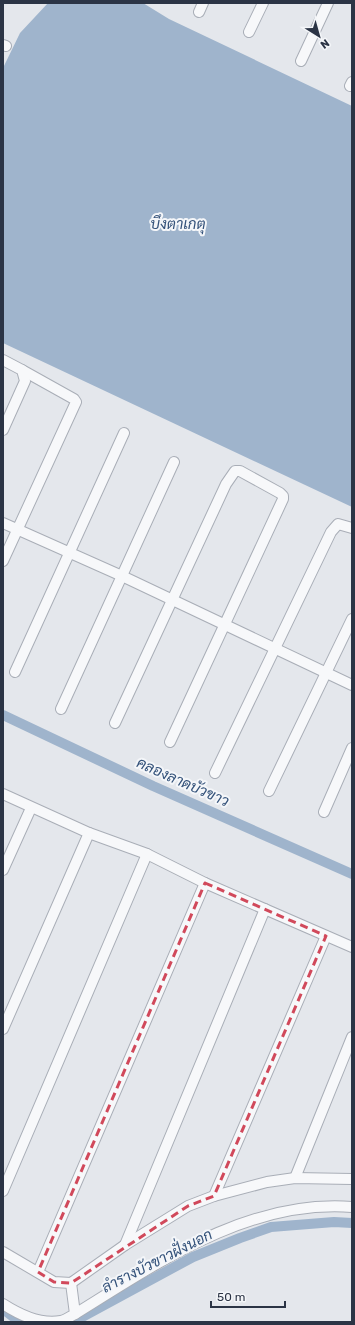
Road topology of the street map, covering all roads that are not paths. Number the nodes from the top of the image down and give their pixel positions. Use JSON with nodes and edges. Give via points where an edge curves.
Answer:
{"nodes":[{"id":1,"x":263,"y":3,"type":"edge"},
{"id":2,"x":328,"y":3,"type":"edge"},
{"id":3,"x":249,"y":32,"type":"dead end"},
{"id":4,"x":301,"y":61,"type":"dead end"},
{"id":5,"x":3,"y":360,"type":"edge"},
{"id":6,"x":22,"y":370,"type":"junction"},
{"id":7,"x":3,"y":430,"type":"edge"},
{"id":8,"x":124,"y":433,"type":"dead end"},
{"id":9,"x":174,"y":462,"type":"dead end"},
{"id":10,"x":3,"y":523,"type":"edge"},
{"id":11,"x":352,"y":528,"type":"edge"},
{"id":12,"x":18,"y":530,"type":"junction"},
{"id":13,"x":69,"y":553,"type":"junction"},
{"id":14,"x":3,"y":561,"type":"edge"},
{"id":15,"x":122,"y":576,"type":"junction"},
{"id":16,"x":173,"y":600,"type":"junction"},
{"id":17,"x":352,"y":619,"type":"edge"},
{"id":18,"x":224,"y":625,"type":"junction"},
{"id":19,"x":275,"y":650,"type":"junction"},
{"id":20,"x":15,"y":672,"type":"dead end"},
{"id":21,"x":326,"y":674,"type":"junction"},
{"id":22,"x":352,"y":685,"type":"edge"},
{"id":23,"x":61,"y":709,"type":"dead end"},
{"id":24,"x":115,"y":723,"type":"dead end"},
{"id":25,"x":170,"y":742,"type":"dead end"},
{"id":26,"x":352,"y":748,"type":"edge"},
{"id":27,"x":215,"y":773,"type":"dead end"},
{"id":28,"x":269,"y":791,"type":"dead end"},
{"id":29,"x":3,"y":794,"type":"edge"},
{"id":30,"x":31,"y":808,"type":"junction"},
{"id":31,"x":324,"y":812,"type":"dead end"},
{"id":32,"x":88,"y":833,"type":"junction"},
{"id":33,"x":147,"y":854,"type":"junction"},
{"id":34,"x":3,"y":870,"type":"edge"},
{"id":35,"x":205,"y":883,"type":"junction"},
{"id":36,"x":265,"y":909,"type":"junction"},
{"id":37,"x":326,"y":936,"type":"junction"},
{"id":38,"x":352,"y":947,"type":"edge"},
{"id":39,"x":3,"y":1029,"type":"edge"},
{"id":40,"x":352,"y":1036,"type":"edge"},
{"id":41,"x":295,"y":1178,"type":"junction"},
{"id":42,"x":352,"y":1179,"type":"edge"},
{"id":43,"x":3,"y":1191,"type":"edge"},
{"id":44,"x":214,"y":1196,"type":"junction"},
{"id":45,"x":352,"y":1207,"type":"edge"},
{"id":46,"x":125,"y":1245,"type":"junction"},
{"id":47,"x":3,"y":1252,"type":"edge"},
{"id":48,"x":38,"y":1272,"type":"junction"},
{"id":49,"x":71,"y":1283,"type":"junction"},
{"id":50,"x":3,"y":1304,"type":"edge"},
{"id":51,"x":75,"y":1314,"type":"junction"}],
"edges":[{"from":1,"to":3,"type":"street"},
{"from":2,"to":4,"type":"street"},
{"from":5,"to":6,"type":"street"},
{"from":6,"to":7,"type":"street","via":[[25,381]]},
{"from":6,"to":12,"type":"street","via":[[76,402]]},
{"from":8,"to":13,"type":"street"},
{"from":9,"to":15,"type":"street"},
{"from":10,"to":12,"type":"street"},
{"from":11,"to":19,"type":"street","via":[[344,524],[335,526]]},
{"from":12,"to":13,"type":"street"},
{"from":12,"to":14,"type":"street"},
{"from":13,"to":15,"type":"street"},
{"from":13,"to":20,"type":"street"},
{"from":15,"to":16,"type":"street"},
{"from":15,"to":23,"type":"street"},
{"from":16,"to":18,"type":"street"},
{"from":16,"to":18,"type":"street","via":[[226,484],[235,471],[240,471],[280,493],[284,499]]},
{"from":16,"to":24,"type":"street"},
{"from":17,"to":21,"type":"street"},
{"from":18,"to":19,"type":"street"},
{"from":18,"to":25,"type":"street"},
{"from":19,"to":21,"type":"street"},
{"from":19,"to":27,"type":"street"},
{"from":21,"to":22,"type":"street"},
{"from":21,"to":28,"type":"street"},
{"from":26,"to":31,"type":"street"},
{"from":29,"to":30,"type":"street"},
{"from":30,"to":32,"type":"street"},
{"from":30,"to":34,"type":"street"},
{"from":32,"to":33,"type":"street"},
{"from":32,"to":39,"type":"street"},
{"from":33,"to":35,"type":"street"},
{"from":33,"to":43,"type":"street"},
{"from":35,"to":36,"type":"street"},
{"from":35,"to":48,"type":"street"},
{"from":36,"to":37,"type":"street"},
{"from":36,"to":46,"type":"street"},
{"from":37,"to":38,"type":"street"},
{"from":37,"to":44,"type":"street"},
{"from":40,"to":41,"type":"street"},
{"from":41,"to":42,"type":"street"},
{"from":41,"to":44,"type":"street","via":[[267,1182]]},
{"from":44,"to":46,"type":"street","via":[[188,1206]]},
{"from":45,"to":51,"type":"street","via":[[272,1212],[225,1229],[156,1263]]},
{"from":46,"to":49,"type":"street"},
{"from":47,"to":48,"type":"street"},
{"from":48,"to":49,"type":"street","via":[[54,1282]]},
{"from":49,"to":51,"type":"street"},
{"from":50,"to":51,"type":"street","via":[[20,1316],[40,1321],[61,1321]]}]}
